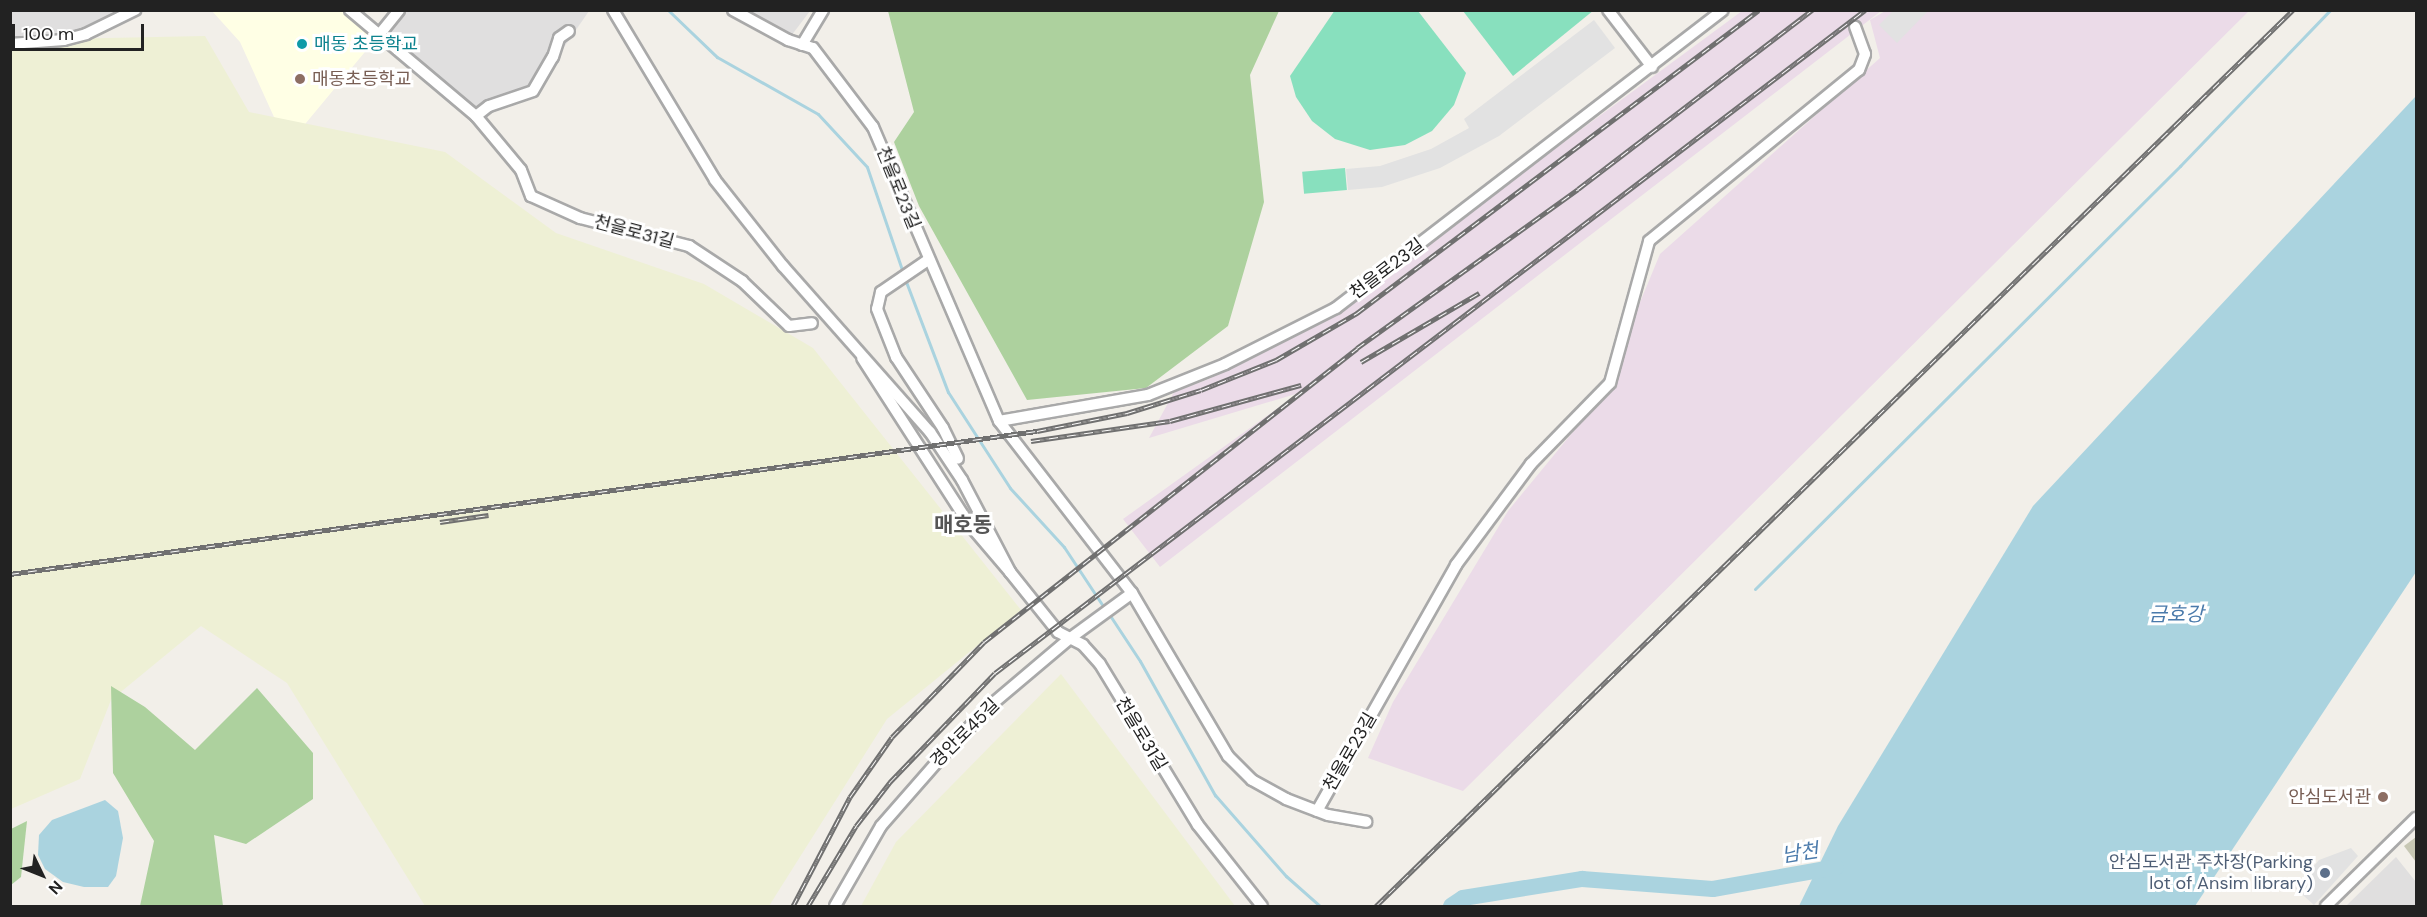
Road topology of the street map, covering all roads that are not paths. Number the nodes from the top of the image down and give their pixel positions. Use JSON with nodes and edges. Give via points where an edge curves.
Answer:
{"nodes":[{"id":1,"x":135,"y":10,"type":"edge"},
{"id":2,"x":350,"y":10,"type":"edge"},
{"id":3,"x":399,"y":10,"type":"edge"},
{"id":4,"x":613,"y":10,"type":"edge"},
{"id":5,"x":733,"y":10,"type":"edge"},
{"id":6,"x":823,"y":10,"type":"edge"},
{"id":7,"x":1608,"y":10,"type":"edge"},
{"id":8,"x":1723,"y":10,"type":"edge"},
{"id":9,"x":1855,"y":27,"type":"dead end"},
{"id":10,"x":569,"y":31,"type":"dead end"},
{"id":11,"x":379,"y":35,"type":"junction"},
{"id":12,"x":10,"y":44,"type":"edge"},
{"id":13,"x":802,"y":45,"type":"junction"},
{"id":14,"x":1652,"y":67,"type":"junction"},
{"id":15,"x":476,"y":116,"type":"junction"},
{"id":16,"x":923,"y":262,"type":"junction"},
{"id":17,"x":812,"y":323,"type":"dead end"},
{"id":18,"x":862,"y":358,"type":"junction"},
{"id":19,"x":999,"y":421,"type":"junction"},
{"id":20,"x":958,"y":459,"type":"dead end"},
{"id":21,"x":1010,"y":572,"type":"junction"},
{"id":22,"x":1128,"y":597,"type":"junction"},
{"id":23,"x":1069,"y":639,"type":"junction"},
{"id":24,"x":1317,"y":811,"type":"junction"},
{"id":25,"x":2416,"y":818,"type":"edge"},
{"id":26,"x":1366,"y":822,"type":"dead end"},
{"id":27,"x":835,"y":906,"type":"edge"},
{"id":28,"x":1262,"y":906,"type":"edge"},
{"id":29,"x":2326,"y":906,"type":"edge"}],
"edges":[{"from":1,"to":12,"type":"street","via":[[75,37]]},
{"from":2,"to":11,"type":"street","name":"천을로31길"},
{"from":3,"to":11,"type":"street"},
{"from":4,"to":18,"type":"street","via":[[715,180]]},
{"from":5,"to":13,"type":"street","name":"천을로23길"},
{"from":6,"to":13,"type":"street"},
{"from":7,"to":14,"type":"street"},
{"from":8,"to":14,"type":"street","name":"천을로23길"},
{"from":9,"to":24,"type":"street","name":"천을로23길","via":[[1865,54],[1859,70],[1679,220],[1653,237],[1610,383],[1531,464],[1456,565]]},
{"from":10,"to":15,"type":"street","via":[[559,38],[533,91],[489,106]]},
{"from":11,"to":15,"type":"street","name":"천을로31길"},
{"from":13,"to":16,"type":"street","name":"천을로23길","via":[[813,48],[873,127]]},
{"from":14,"to":19,"type":"street","name":"천을로23길","via":[[1336,308],[1225,363],[1148,395]]},
{"from":15,"to":17,"type":"street","name":"천을로31길","via":[[521,170],[531,196],[580,218],[689,246],[742,281],[789,326]]},
{"from":16,"to":19,"type":"street","name":"천을로23길"},
{"from":16,"to":20,"type":"street","via":[[881,292],[877,309],[896,357]]},
{"from":18,"to":21,"type":"street","via":[[969,524]]},
{"from":18,"to":21,"type":"street","via":[[911,408],[948,458]]},
{"from":19,"to":22,"type":"street","name":"천을로23길"},
{"from":21,"to":23,"type":"street","name":"천을로31길","via":[[1058,632]]},
{"from":22,"to":23,"type":"street","name":"경안로45길"},
{"from":22,"to":24,"type":"street","name":"천을로23길","via":[[1228,756],[1252,780]]},
{"from":23,"to":27,"type":"street","name":"경안로45길","via":[[991,705],[912,789],[856,865]]},
{"from":23,"to":28,"type":"street","name":"천을로31길","via":[[1083,645],[1100,664],[1198,825]]},
{"from":24,"to":26,"type":"street","name":"천을로23길"},
{"from":25,"to":29,"type":"street"}]}
